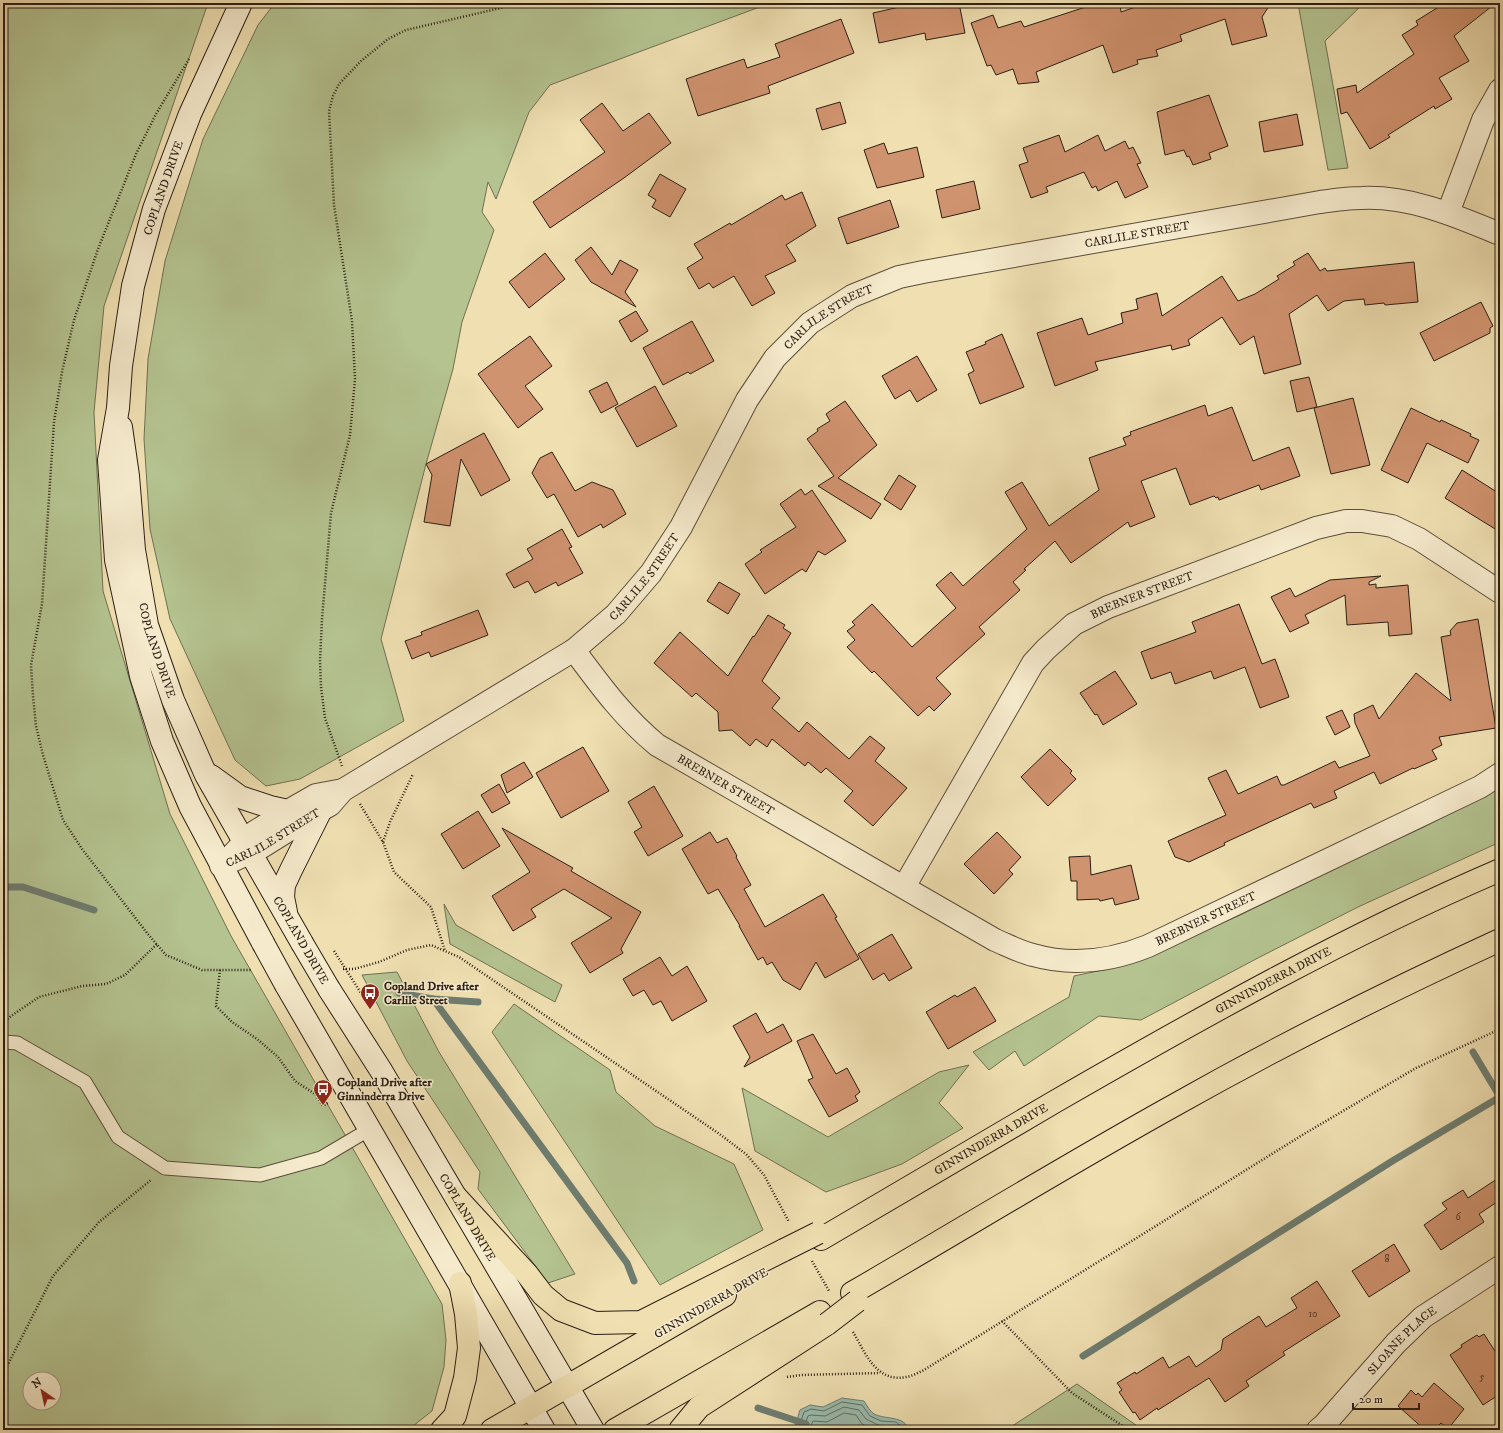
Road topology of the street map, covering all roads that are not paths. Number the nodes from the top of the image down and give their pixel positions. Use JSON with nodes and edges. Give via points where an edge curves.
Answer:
{"nodes":[{"id":1,"x":238,"y":9,"type":"edge"},
{"id":2,"x":1500,"y":90,"type":"edge"},
{"id":3,"x":1448,"y":213,"type":"junction"},
{"id":4,"x":1500,"y":234,"type":"edge"},
{"id":5,"x":118,"y":460,"type":"junction"},
{"id":6,"x":1500,"y":592,"type":"edge"},
{"id":7,"x":574,"y":650,"type":"junction"},
{"id":8,"x":204,"y":771,"type":"junction"},
{"id":9,"x":1500,"y":774,"type":"edge"},
{"id":10,"x":354,"y":794,"type":"junction"},
{"id":11,"x":321,"y":810,"type":"junction"},
{"id":12,"x":288,"y":811,"type":"junction"},
{"id":13,"x":248,"y":847,"type":"junction"},
{"id":14,"x":221,"y":866,"type":"junction"},
{"id":15,"x":1500,"y":870,"type":"edge"},
{"id":16,"x":904,"y":887,"type":"junction"},
{"id":17,"x":287,"y":916,"type":"junction"},
{"id":18,"x":1500,"y":940,"type":"edge"},
{"id":19,"x":3,"y":1042,"type":"edge"},
{"id":20,"x":370,"y":1129,"type":"junction"},
{"id":21,"x":456,"y":1197,"type":"junction"},
{"id":22,"x":786,"y":1254,"type":"junction"},
{"id":23,"x":1500,"y":1267,"type":"edge"},
{"id":24,"x":460,"y":1283,"type":"junction"},
{"id":25,"x":823,"y":1318,"type":"junction"},
{"id":26,"x":567,"y":1386,"type":"junction"},
{"id":27,"x":531,"y":1407,"type":"junction"},
{"id":28,"x":442,"y":1430,"type":"edge"},
{"id":29,"x":492,"y":1430,"type":"edge"},
{"id":30,"x":544,"y":1430,"type":"edge"},
{"id":31,"x":593,"y":1430,"type":"edge"},
{"id":32,"x":615,"y":1430,"type":"edge"},
{"id":33,"x":680,"y":1430,"type":"edge"},
{"id":34,"x":1318,"y":1430,"type":"edge"}],
"edges":[{"from":1,"to":5,"type":"street","name":"COPLAND DRIVE","via":[[190,114],[154,209],[133,286],[121,366]]},
{"from":2,"to":3,"type":"street","via":[[1483,120]]},
{"from":3,"to":4,"type":"street","name":"CARLILE STREET"},
{"from":3,"to":7,"type":"street","name":"CARLILE STREET","via":[[1385,199],[1363,198],[1320,202],[923,272],[899,277],[852,296],[810,323],[775,358],[747,400],[681,527],[652,573],[616,614]]},
{"from":5,"to":8,"type":"street","name":"COPLAND DRIVE","via":[[147,625],[173,700]]},
{"from":5,"to":14,"type":"street","name":"COPLAND DRIVE","via":[[116,560],[140,676],[162,740],[190,806]]},
{"from":6,"to":16,"type":"street","name":"BREBNER STREET","via":[[1420,539],[1392,526],[1346,521],[1316,528],[1108,607],[1074,624],[1033,663]]},
{"from":7,"to":10,"type":"street","name":"CARLILE STREET"},
{"from":7,"to":16,"type":"street","name":"BREBNER STREET","via":[[606,694],[638,730],[657,745]]},
{"from":8,"to":12,"type":"street","via":[[240,797]]},
{"from":8,"to":13,"type":"street","name":"COPLAND DRIVE"},
{"from":9,"to":16,"type":"street","name":"BREBNER STREET","via":[[1480,787],[1148,946],[1130,953],[1091,961],[1071,962],[1032,955],[995,940]]},
{"from":10,"to":11,"type":"street","name":"CARLILE STREET"},
{"from":10,"to":12,"type":"street","name":"CARLILE STREET","via":[[316,796]]},
{"from":11,"to":13,"type":"street","name":"CARLILE STREET"},
{"from":11,"to":17,"type":"street","via":[[284,885],[283,897]]},
{"from":12,"to":13,"type":"street","name":"CARLILE STREET","via":[[253,833]]},
{"from":13,"to":14,"type":"street","name":"CARLILE STREET"},
{"from":13,"to":17,"type":"street","name":"COPLAND DRIVE"},
{"from":14,"to":20,"type":"street","name":"COPLAND DRIVE","bridge":true,"via":[[286,985]]},
{"from":15,"to":22,"type":"main road","name":"GINNINDERRA DRIVE","via":[[1378,926],[1266,982],[895,1195]]},
{"from":17,"to":21,"type":"street","name":"COPLAND DRIVE","bridge":true},
{"from":18,"to":25,"type":"main road","bridge":true,"via":[[1394,989],[1172,1106],[932,1247]]},
{"from":19,"to":20,"type":"lane","via":[[17,1043],[86,1082],[118,1137],[166,1168],[260,1175],[321,1158]]},
{"from":20,"to":24,"type":"street","name":"COPLAND DRIVE"},
{"from":21,"to":22,"type":"main road","via":[[543,1294],[561,1310],[595,1323],[640,1322]]},
{"from":21,"to":26,"type":"street","name":"COPLAND DRIVE"},
{"from":22,"to":26,"type":"main road","name":"GINNINDERRA DRIVE"},
{"from":23,"to":34,"type":"street","name":"SLOANE PLACE","via":[[1423,1317],[1396,1343]]},
{"from":24,"to":27,"type":"street","name":"COPLAND DRIVE"},
{"from":24,"to":28,"type":"main road","via":[[469,1348],[465,1378],[455,1416]]},
{"from":25,"to":32,"type":"main road"},
{"from":25,"to":33,"type":"main road","via":[[699,1407]]},
{"from":26,"to":27,"type":"main road","name":"GINNINDERRA DRIVE"},
{"from":26,"to":31,"type":"street","name":"COPLAND DRIVE"},
{"from":27,"to":29,"type":"main road","name":"GINNINDERRA DRIVE"},
{"from":27,"to":30,"type":"street","name":"COPLAND DRIVE"}]}
